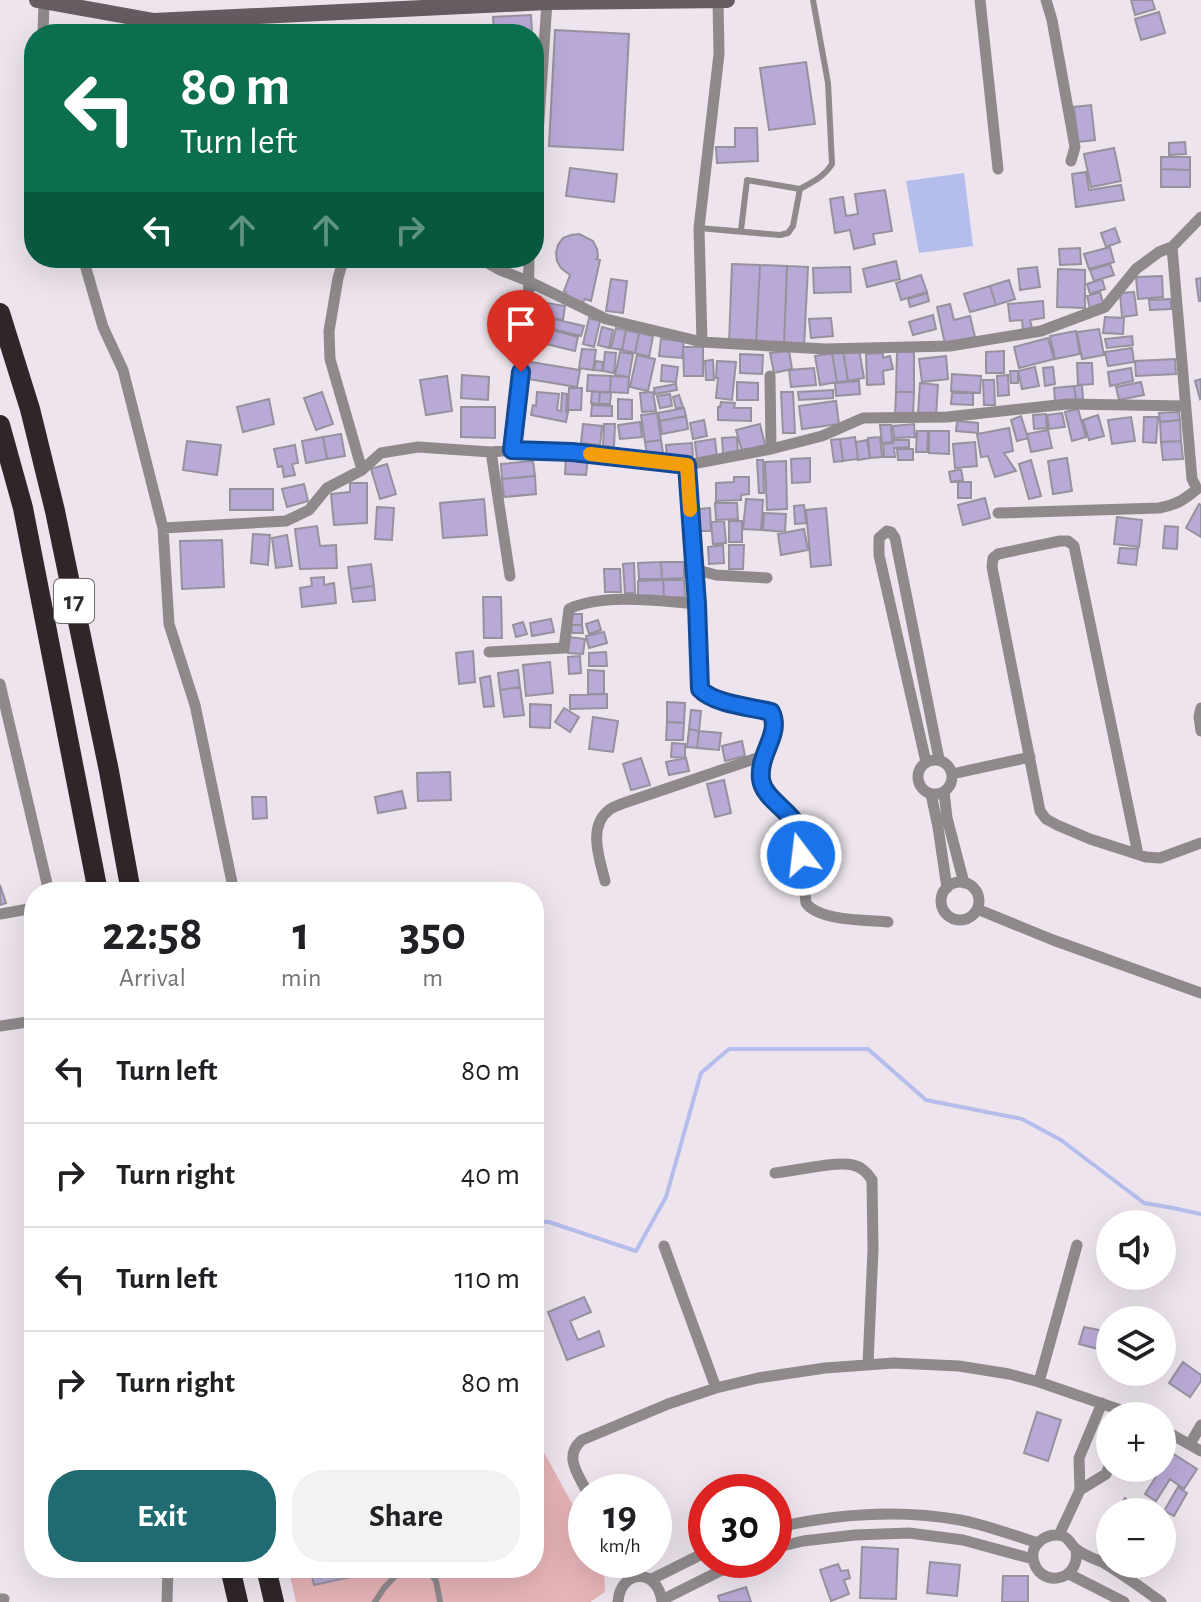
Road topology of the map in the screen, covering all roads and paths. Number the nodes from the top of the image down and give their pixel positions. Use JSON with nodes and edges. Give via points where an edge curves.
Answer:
{"nodes":[{"id":1,"x":813,"y":0,"type":"edge"},
{"id":2,"x":980,"y":0,"type":"edge"},
{"id":3,"x":1046,"y":0,"type":"edge"},
{"id":4,"x":41,"y":1,"type":"edge"},
{"id":5,"x":723,"y":1,"type":"edge"},
{"id":6,"x":547,"y":2,"type":"edge"},
{"id":7,"x":403,"y":5,"type":"edge"},
{"id":8,"x":42,"y":24,"type":"edge"},
{"id":9,"x":204,"y":24,"type":"edge"},
{"id":10,"x":254,"y":24,"type":"edge"},
{"id":11,"x":544,"y":46,"type":"edge"},
{"id":12,"x":1071,"y":161,"type":"dead end"},
{"id":13,"x":998,"y":169,"type":"dead end"},
{"id":14,"x":800,"y":189,"type":"junction"},
{"id":15,"x":1201,"y":217,"type":"edge"},
{"id":16,"x":699,"y":228,"type":"junction"},
{"id":17,"x":741,"y":230,"type":"junction"},
{"id":18,"x":1172,"y":247,"type":"junction"},
{"id":19,"x":86,"y":268,"type":"edge"},
{"id":20,"x":341,"y":268,"type":"edge"},
{"id":21,"x":496,"y":268,"type":"edge"},
{"id":22,"x":529,"y":268,"type":"edge"},
{"id":23,"x":528,"y":281,"type":"junction"},
{"id":24,"x":0,"y":313,"type":"edge"},
{"id":25,"x":702,"y":342,"type":"junction"},
{"id":26,"x":770,"y":376,"type":"dead end"},
{"id":27,"x":1185,"y":406,"type":"junction"},
{"id":28,"x":0,"y":425,"type":"edge"},
{"id":29,"x":771,"y":449,"type":"junction"},
{"id":30,"x":512,"y":450,"type":"junction"},
{"id":31,"x":491,"y":452,"type":"junction"},
{"id":32,"x":687,"y":465,"type":"junction"},
{"id":33,"x":362,"y":470,"type":"junction"},
{"id":34,"x":1199,"y":489,"type":"edge"},
{"id":35,"x":998,"y":513,"type":"dead end"},
{"id":36,"x":163,"y":528,"type":"junction"},
{"id":37,"x":694,"y":569,"type":"junction"},
{"id":38,"x":510,"y":576,"type":"dead end"},
{"id":39,"x":767,"y":578,"type":"dead end"},
{"id":40,"x":697,"y":604,"type":"junction"},
{"id":41,"x":489,"y":652,"type":"dead end"},
{"id":42,"x":0,"y":684,"type":"edge"},
{"id":43,"x":1201,"y":708,"type":"edge"},
{"id":44,"x":1201,"y":731,"type":"edge"},
{"id":45,"x":763,"y":756,"type":"junction"},
{"id":46,"x":1030,"y":757,"type":"junction"},
{"id":47,"x":939,"y":759,"type":"junction"},
{"id":48,"x":926,"y":762,"type":"junction"},
{"id":49,"x":952,"y":774,"type":"junction"},
{"id":50,"x":944,"y":792,"type":"junction"},
{"id":51,"x":931,"y":794,"type":"junction"},
{"id":52,"x":1201,"y":843,"type":"edge"},
{"id":53,"x":1138,"y":854,"type":"junction"},
{"id":54,"x":605,"y":881,"type":"dead end"},
{"id":55,"x":47,"y":882,"type":"edge"},
{"id":56,"x":96,"y":882,"type":"edge"},
{"id":57,"x":129,"y":882,"type":"edge"},
{"id":58,"x":232,"y":882,"type":"edge"},
{"id":59,"x":964,"y":883,"type":"junction"},
{"id":60,"x":947,"y":888,"type":"junction"},
{"id":61,"x":977,"y":909,"type":"junction"},
{"id":62,"x":24,"y":910,"type":"edge"},
{"id":63,"x":0,"y":914,"type":"edge"},
{"id":64,"x":888,"y":922,"type":"dead end"},
{"id":65,"x":1201,"y":993,"type":"edge"},
{"id":66,"x":24,"y":1022,"type":"edge"},
{"id":67,"x":0,"y":1026,"type":"edge"},
{"id":68,"x":775,"y":1173,"type":"dead end"},
{"id":69,"x":1077,"y":1245,"type":"dead end"},
{"id":70,"x":664,"y":1246,"type":"dead end"},
{"id":71,"x":868,"y":1365,"type":"junction"},
{"id":72,"x":1039,"y":1382,"type":"junction"},
{"id":73,"x":716,"y":1388,"type":"junction"},
{"id":74,"x":1099,"y":1402,"type":"edge"},
{"id":75,"x":1096,"y":1417,"type":"edge"},
{"id":76,"x":1201,"y":1425,"type":"edge"},
{"id":77,"x":1176,"y":1436,"type":"edge"},
{"id":78,"x":1190,"y":1444,"type":"junction"},
{"id":79,"x":1201,"y":1451,"type":"edge"},
{"id":80,"x":579,"y":1474,"type":"edge"},
{"id":81,"x":1096,"y":1480,"type":"edge"},
{"id":82,"x":1080,"y":1490,"type":"junction"},
{"id":83,"x":792,"y":1524,"type":"edge"},
{"id":84,"x":1059,"y":1535,"type":"junction"},
{"id":85,"x":1038,"y":1543,"type":"junction"},
{"id":86,"x":792,"y":1544,"type":"edge"},
{"id":87,"x":1076,"y":1549,"type":"junction"},
{"id":88,"x":1033,"y":1559,"type":"junction"},
{"id":89,"x":688,"y":1561,"type":"edge"},
{"id":90,"x":1069,"y":1574,"type":"junction"},
{"id":91,"x":168,"y":1578,"type":"edge"},
{"id":92,"x":232,"y":1578,"type":"edge"},
{"id":93,"x":268,"y":1578,"type":"edge"},
{"id":94,"x":393,"y":1578,"type":"edge"},
{"id":95,"x":434,"y":1578,"type":"edge"},
{"id":96,"x":632,"y":1578,"type":"edge"},
{"id":97,"x":645,"y":1578,"type":"edge"},
{"id":98,"x":707,"y":1578,"type":"edge"},
{"id":99,"x":652,"y":1579,"type":"junction"},
{"id":100,"x":662,"y":1601,"type":"edge"},
{"id":101,"x":167,"y":1602,"type":"edge"},
{"id":102,"x":238,"y":1602,"type":"edge"},
{"id":103,"x":274,"y":1602,"type":"edge"},
{"id":104,"x":375,"y":1602,"type":"edge"},
{"id":105,"x":440,"y":1602,"type":"edge"},
{"id":106,"x":618,"y":1602,"type":"edge"},
{"id":107,"x":1124,"y":1602,"type":"edge"},
{"id":108,"x":1161,"y":1602,"type":"edge"}],
"edges":[{"from":1,"to":14,"type":"lane","via":[[828,83],[832,164]]},
{"from":2,"to":13,"type":"street"},
{"from":3,"to":12,"type":"street","via":[[1075,147]]},
{"from":4,"to":8,"type":"street"},
{"from":4,"to":9,"type":"main road","via":[[154,21]]},
{"from":5,"to":6,"type":"main road"},
{"from":5,"to":16,"type":"street"},
{"from":6,"to":7,"type":"main road"},
{"from":6,"to":11,"type":"street"},
{"from":7,"to":10,"type":"main road"},
{"from":14,"to":17,"type":"lane","via":[[788,233]]},
{"from":14,"to":17,"type":"lane","via":[[747,180]]},
{"from":15,"to":18,"type":"street"},
{"from":16,"to":17,"type":"lane"},
{"from":16,"to":25,"type":"street"},
{"from":18,"to":25,"type":"street","via":[[1136,269],[1105,307],[1041,331],[950,346],[826,349]]},
{"from":18,"to":27,"type":"street"},
{"from":19,"to":36,"type":"street","via":[[103,327],[123,370]]},
{"from":20,"to":33,"type":"street","via":[[329,331],[330,359]]},
{"from":21,"to":23,"type":"street"},
{"from":22,"to":23,"type":"street"},
{"from":23,"to":25,"type":"street","via":[[606,319]]},
{"from":23,"to":30,"type":"street"},
{"from":24,"to":57,"type":"highway","number":"17","via":[[55,511]]},
{"from":26,"to":29,"type":"street"},
{"from":27,"to":29,"type":"street","via":[[1067,404],[947,417],[863,418]]},
{"from":27,"to":34,"type":"street","via":[[1192,479]]},
{"from":28,"to":56,"type":"highway","number":"17","via":[[23,508]]},
{"from":29,"to":32,"type":"street"},
{"from":30,"to":31,"type":"street"},
{"from":30,"to":32,"type":"street"},
{"from":31,"to":33,"type":"street","via":[[418,447],[381,453]]},
{"from":31,"to":38,"type":"street"},
{"from":32,"to":37,"type":"street"},
{"from":33,"to":36,"type":"street","via":[[327,488],[309,510],[286,521]]},
{"from":34,"to":35,"type":"street","via":[[1175,505],[1159,508]]},
{"from":36,"to":58,"type":"street","via":[[169,624],[195,705]]},
{"from":37,"to":39,"type":"street"},
{"from":37,"to":40,"type":"street"},
{"from":40,"to":41,"type":"street","via":[[636,599],[581,603],[569,609],[564,648]]},
{"from":40,"to":45,"type":"street","via":[[700,689],[716,699],[771,712],[775,729]]},
{"from":42,"to":55,"type":"street"},
{"from":43,"to":44,"type":"street"},
{"from":45,"to":54,"type":"street","via":[[607,811],[596,844]]},
{"from":45,"to":64,"type":"street","via":[[763,787],[798,831],[806,903],[812,911]]},
{"from":46,"to":49,"type":"street"},
{"from":46,"to":53,"type":"street","via":[[1046,819]]},
{"from":46,"to":53,"type":"street","via":[[992,562],[998,554],[1068,541],[1078,560]]},
{"from":47,"to":48,"type":"street"},
{"from":47,"to":48,"type":"street","via":[[895,538],[887,531],[879,538],[879,555]]},
{"from":47,"to":49,"type":"street"},
{"from":48,"to":51,"type":"street","via":[[918,780]]},
{"from":49,"to":50,"type":"street"},
{"from":50,"to":51,"type":"street"},
{"from":50,"to":59,"type":"street"},
{"from":51,"to":60,"type":"street"},
{"from":52,"to":53,"type":"street","via":[[1160,858]]},
{"from":59,"to":60,"type":"street"},
{"from":59,"to":61,"type":"street","via":[[978,896]]},
{"from":60,"to":61,"type":"street","via":[[941,900],[949,917],[962,920]]},
{"from":61,"to":65,"type":"street"},
{"from":62,"to":63,"type":"street"},
{"from":66,"to":67,"type":"street"},
{"from":68,"to":71,"type":"street","via":[[842,1164],[867,1171],[872,1180]]},
{"from":69,"to":72,"type":"street"},
{"from":70,"to":73,"type":"street"},
{"from":71,"to":72,"type":"street","via":[[959,1366]]},
{"from":71,"to":73,"type":"street"},
{"from":72,"to":74,"type":"street"},
{"from":73,"to":80,"type":"street","via":[[582,1440],[575,1445],[572,1460]]},
{"from":75,"to":82,"type":"street","via":[[1079,1458]]},
{"from":76,"to":78,"type":"street"},
{"from":77,"to":78,"type":"street"},
{"from":78,"to":79,"type":"street"},
{"from":81,"to":82,"type":"street"},
{"from":82,"to":84,"type":"street"},
{"from":83,"to":85,"type":"street","via":[[854,1515],[908,1515],[962,1520]]},
{"from":84,"to":85,"type":"street"},
{"from":84,"to":87,"type":"street"},
{"from":85,"to":88,"type":"street"},
{"from":86,"to":88,"type":"street","via":[[909,1533],[963,1540]]},
{"from":87,"to":90,"type":"street"},
{"from":87,"to":108,"type":"street"},
{"from":88,"to":90,"type":"street","via":[[1047,1577]]},
{"from":89,"to":99,"type":"street"},
{"from":90,"to":107,"type":"street"},
{"from":91,"to":101,"type":"street"},
{"from":92,"to":102,"type":"highway"},
{"from":93,"to":103,"type":"highway"},
{"from":94,"to":104,"type":"lane"},
{"from":95,"to":105,"type":"lane"},
{"from":96,"to":106,"type":"street","via":[[621,1588]]},
{"from":97,"to":99,"type":"street"},
{"from":98,"to":100,"type":"street"},
{"from":99,"to":100,"type":"street"}]}
